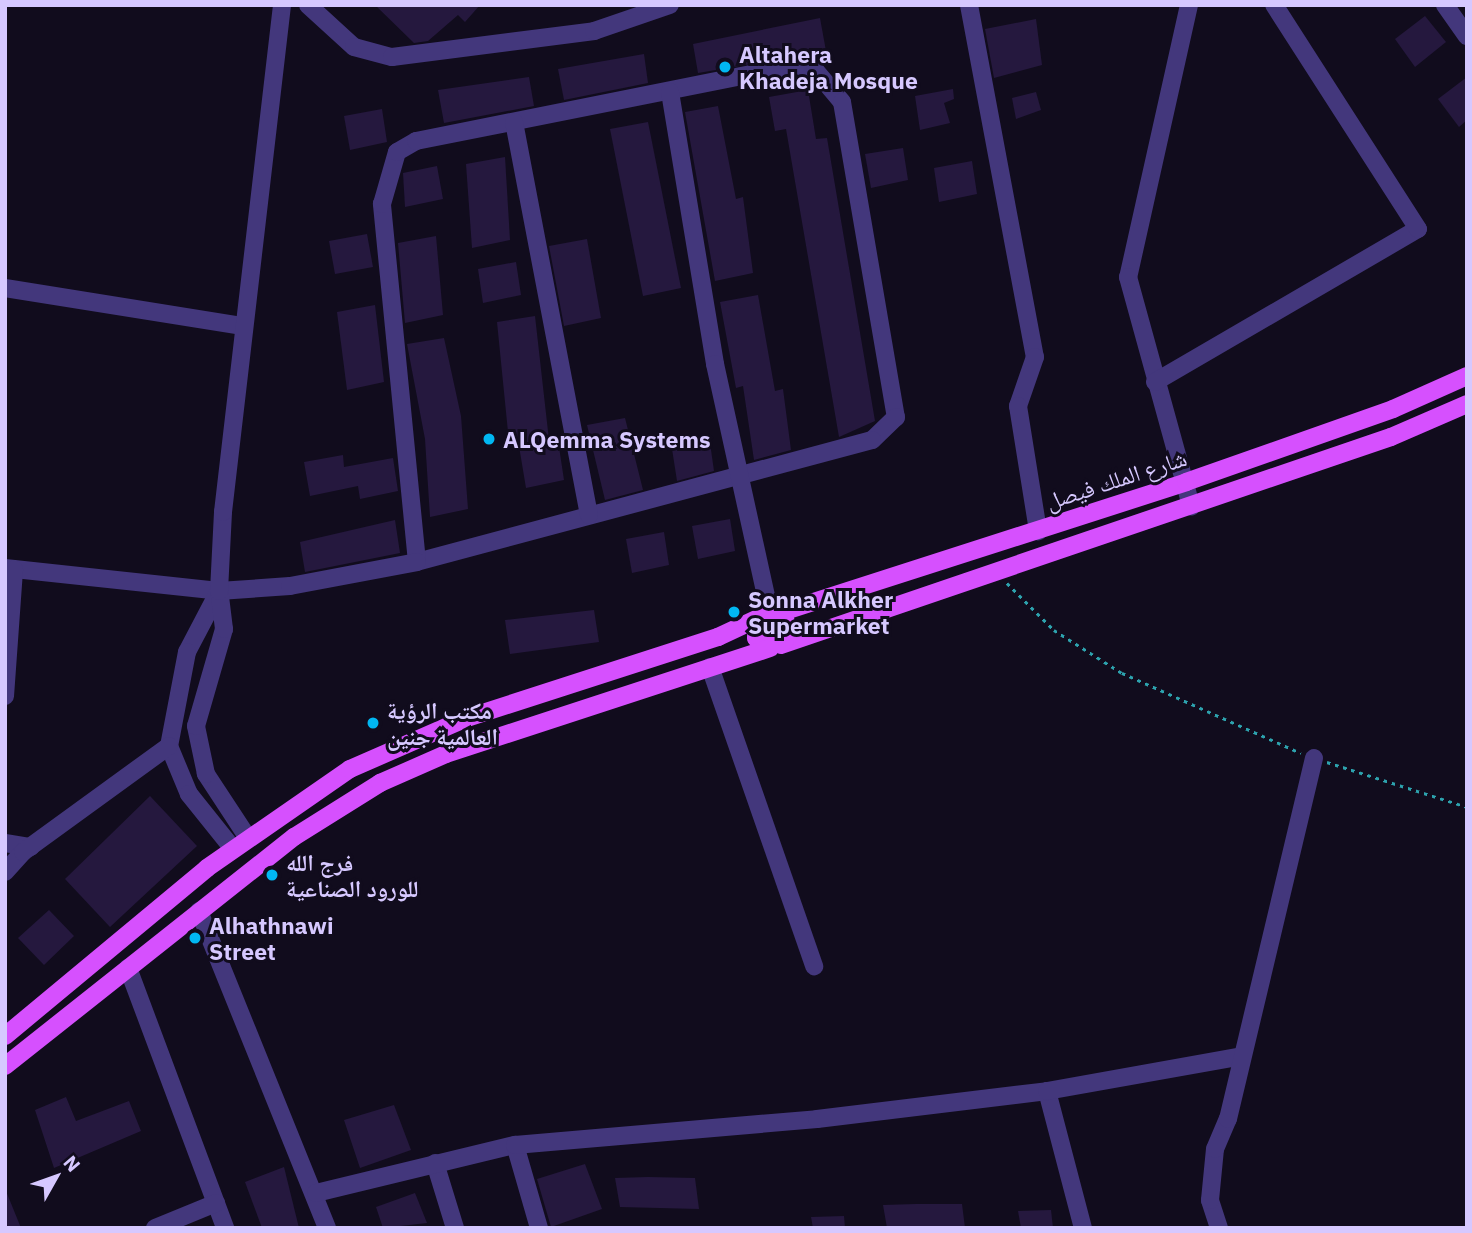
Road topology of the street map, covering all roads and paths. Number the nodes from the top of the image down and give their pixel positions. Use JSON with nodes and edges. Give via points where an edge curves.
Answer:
{"nodes":[{"id":1,"x":282,"y":5,"type":"edge"},
{"id":2,"x":308,"y":5,"type":"edge"},
{"id":3,"x":670,"y":5,"type":"edge"},
{"id":4,"x":969,"y":5,"type":"edge"},
{"id":5,"x":1189,"y":5,"type":"edge"},
{"id":6,"x":1274,"y":5,"type":"edge"},
{"id":7,"x":1445,"y":5,"type":"edge"},
{"id":8,"x":1467,"y":36,"type":"edge"},
{"id":9,"x":670,"y":92,"type":"junction"},
{"id":10,"x":514,"y":122,"type":"junction"},
{"id":11,"x":5,"y":288,"type":"edge"},
{"id":12,"x":243,"y":326,"type":"junction"},
{"id":13,"x":1467,"y":376,"type":"edge"},
{"id":14,"x":1155,"y":382,"type":"junction"},
{"id":15,"x":1467,"y":404,"type":"edge"},
{"id":16,"x":739,"y":476,"type":"junction"},
{"id":17,"x":1186,"y":482,"type":"junction"},
{"id":18,"x":1191,"y":506,"type":"junction"},
{"id":19,"x":589,"y":515,"type":"junction"},
{"id":20,"x":1038,"y":531,"type":"junction"},
{"id":21,"x":417,"y":562,"type":"junction"},
{"id":22,"x":9,"y":569,"type":"edge"},
{"id":23,"x":994,"y":571,"type":"junction"},
{"id":24,"x":219,"y":591,"type":"junction"},
{"id":25,"x":768,"y":617,"type":"junction"},
{"id":26,"x":775,"y":646,"type":"junction"},
{"id":27,"x":710,"y":667,"type":"junction"},
{"id":28,"x":5,"y":696,"type":"edge"},
{"id":29,"x":169,"y":746,"type":"junction"},
{"id":30,"x":1314,"y":758,"type":"junction"},
{"id":31,"x":1467,"y":807,"type":"edge"},
{"id":32,"x":248,"y":838,"type":"junction"},
{"id":33,"x":5,"y":843,"type":"edge"},
{"id":34,"x":31,"y":847,"type":"junction"},
{"id":35,"x":233,"y":849,"type":"junction"},
{"id":36,"x":5,"y":872,"type":"edge"},
{"id":37,"x":183,"y":888,"type":"junction"},
{"id":38,"x":199,"y":911,"type":"junction"},
{"id":39,"x":814,"y":966,"type":"dead end"},
{"id":40,"x":128,"y":968,"type":"junction"},
{"id":41,"x":5,"y":1036,"type":"edge"},
{"id":42,"x":1238,"y":1057,"type":"junction"},
{"id":43,"x":5,"y":1066,"type":"edge"},
{"id":44,"x":1047,"y":1091,"type":"junction"},
{"id":45,"x":515,"y":1145,"type":"junction"},
{"id":46,"x":435,"y":1163,"type":"junction"},
{"id":47,"x":316,"y":1194,"type":"junction"},
{"id":48,"x":216,"y":1203,"type":"junction"},
{"id":49,"x":1217,"y":1227,"type":"edge"},
{"id":50,"x":155,"y":1228,"type":"edge"},
{"id":51,"x":225,"y":1228,"type":"edge"},
{"id":52,"x":327,"y":1228,"type":"edge"},
{"id":53,"x":455,"y":1228,"type":"edge"},
{"id":54,"x":539,"y":1228,"type":"edge"},
{"id":55,"x":1083,"y":1228,"type":"edge"}],
"edges":[{"from":1,"to":12,"type":"street"},
{"from":2,"to":3,"type":"street","via":[[354,47],[392,57],[594,32]]},
{"from":4,"to":20,"type":"street","via":[[1035,357],[1018,406]]},
{"from":5,"to":14,"type":"street","via":[[1128,277]]},
{"from":6,"to":14,"type":"street","via":[[1418,229]]},
{"from":7,"to":8,"type":"street"},
{"from":9,"to":10,"type":"street"},
{"from":9,"to":16,"type":"street"},
{"from":9,"to":16,"type":"street","via":[[801,65],[833,87],[842,102],[897,396],[896,417],[872,440]]},
{"from":10,"to":19,"type":"street"},
{"from":10,"to":21,"type":"street","via":[[406,145],[391,162],[382,198]]},
{"from":11,"to":12,"type":"street"},
{"from":12,"to":24,"type":"street"},
{"from":13,"to":17,"type":"main road","name":"شارع الملك فيصل","via":[[1393,409]]},
{"from":14,"to":17,"type":"street"},
{"from":15,"to":18,"type":"main road"},
{"from":16,"to":19,"type":"street"},
{"from":16,"to":25,"type":"street"},
{"from":17,"to":18,"type":"street"},
{"from":17,"to":20,"type":"main road","name":"شارع الملك فيصل"},
{"from":18,"to":23,"type":"main road"},
{"from":19,"to":21,"type":"street"},
{"from":20,"to":25,"type":"main road","name":"شارع الملك فيصل"},
{"from":21,"to":24,"type":"street","via":[[290,586]]},
{"from":22,"to":24,"type":"street"},
{"from":22,"to":28,"type":"street"},
{"from":23,"to":26,"type":"main road"},
{"from":23,"to":30,"type":"path","via":[[1054,630],[1122,673]]},
{"from":24,"to":29,"type":"street","via":[[187,652]]},
{"from":24,"to":32,"type":"street","via":[[224,629],[196,726],[198,752]]},
{"from":25,"to":26,"type":"main road","via":[[756,638]]},
{"from":25,"to":26,"type":"main road","via":[[789,631]]},
{"from":25,"to":32,"type":"main road","name":"شارع الملك فيصل","via":[[408,742],[350,769]]},
{"from":26,"to":27,"type":"main road"},
{"from":27,"to":38,"type":"main road","via":[[380,783],[294,837]]},
{"from":27,"to":39,"type":"street"},
{"from":29,"to":34,"type":"street"},
{"from":29,"to":35,"type":"street","via":[[189,794]]},
{"from":30,"to":31,"type":"path"},
{"from":30,"to":42,"type":"street"},
{"from":32,"to":35,"type":"main road","name":"شارع الملك فيصل"},
{"from":33,"to":34,"type":"street"},
{"from":34,"to":36,"type":"street"},
{"from":35,"to":37,"type":"main road","name":"شارع الملك فيصل"},
{"from":37,"to":38,"type":"main road","via":[[200,890]]},
{"from":37,"to":41,"type":"main road","name":"شارع الملك فيصل"},
{"from":38,"to":40,"type":"main road"},
{"from":38,"to":47,"type":"street"},
{"from":40,"to":43,"type":"main road"},
{"from":40,"to":48,"type":"street"},
{"from":42,"to":44,"type":"street"},
{"from":42,"to":49,"type":"street","via":[[1210,1174]]},
{"from":44,"to":45,"type":"street","via":[[817,1119]]},
{"from":44,"to":55,"type":"street"},
{"from":45,"to":46,"type":"street"},
{"from":45,"to":54,"type":"street"},
{"from":46,"to":47,"type":"street"},
{"from":46,"to":53,"type":"street"},
{"from":47,"to":52,"type":"street"},
{"from":48,"to":50,"type":"street"},
{"from":48,"to":51,"type":"street"}]}
